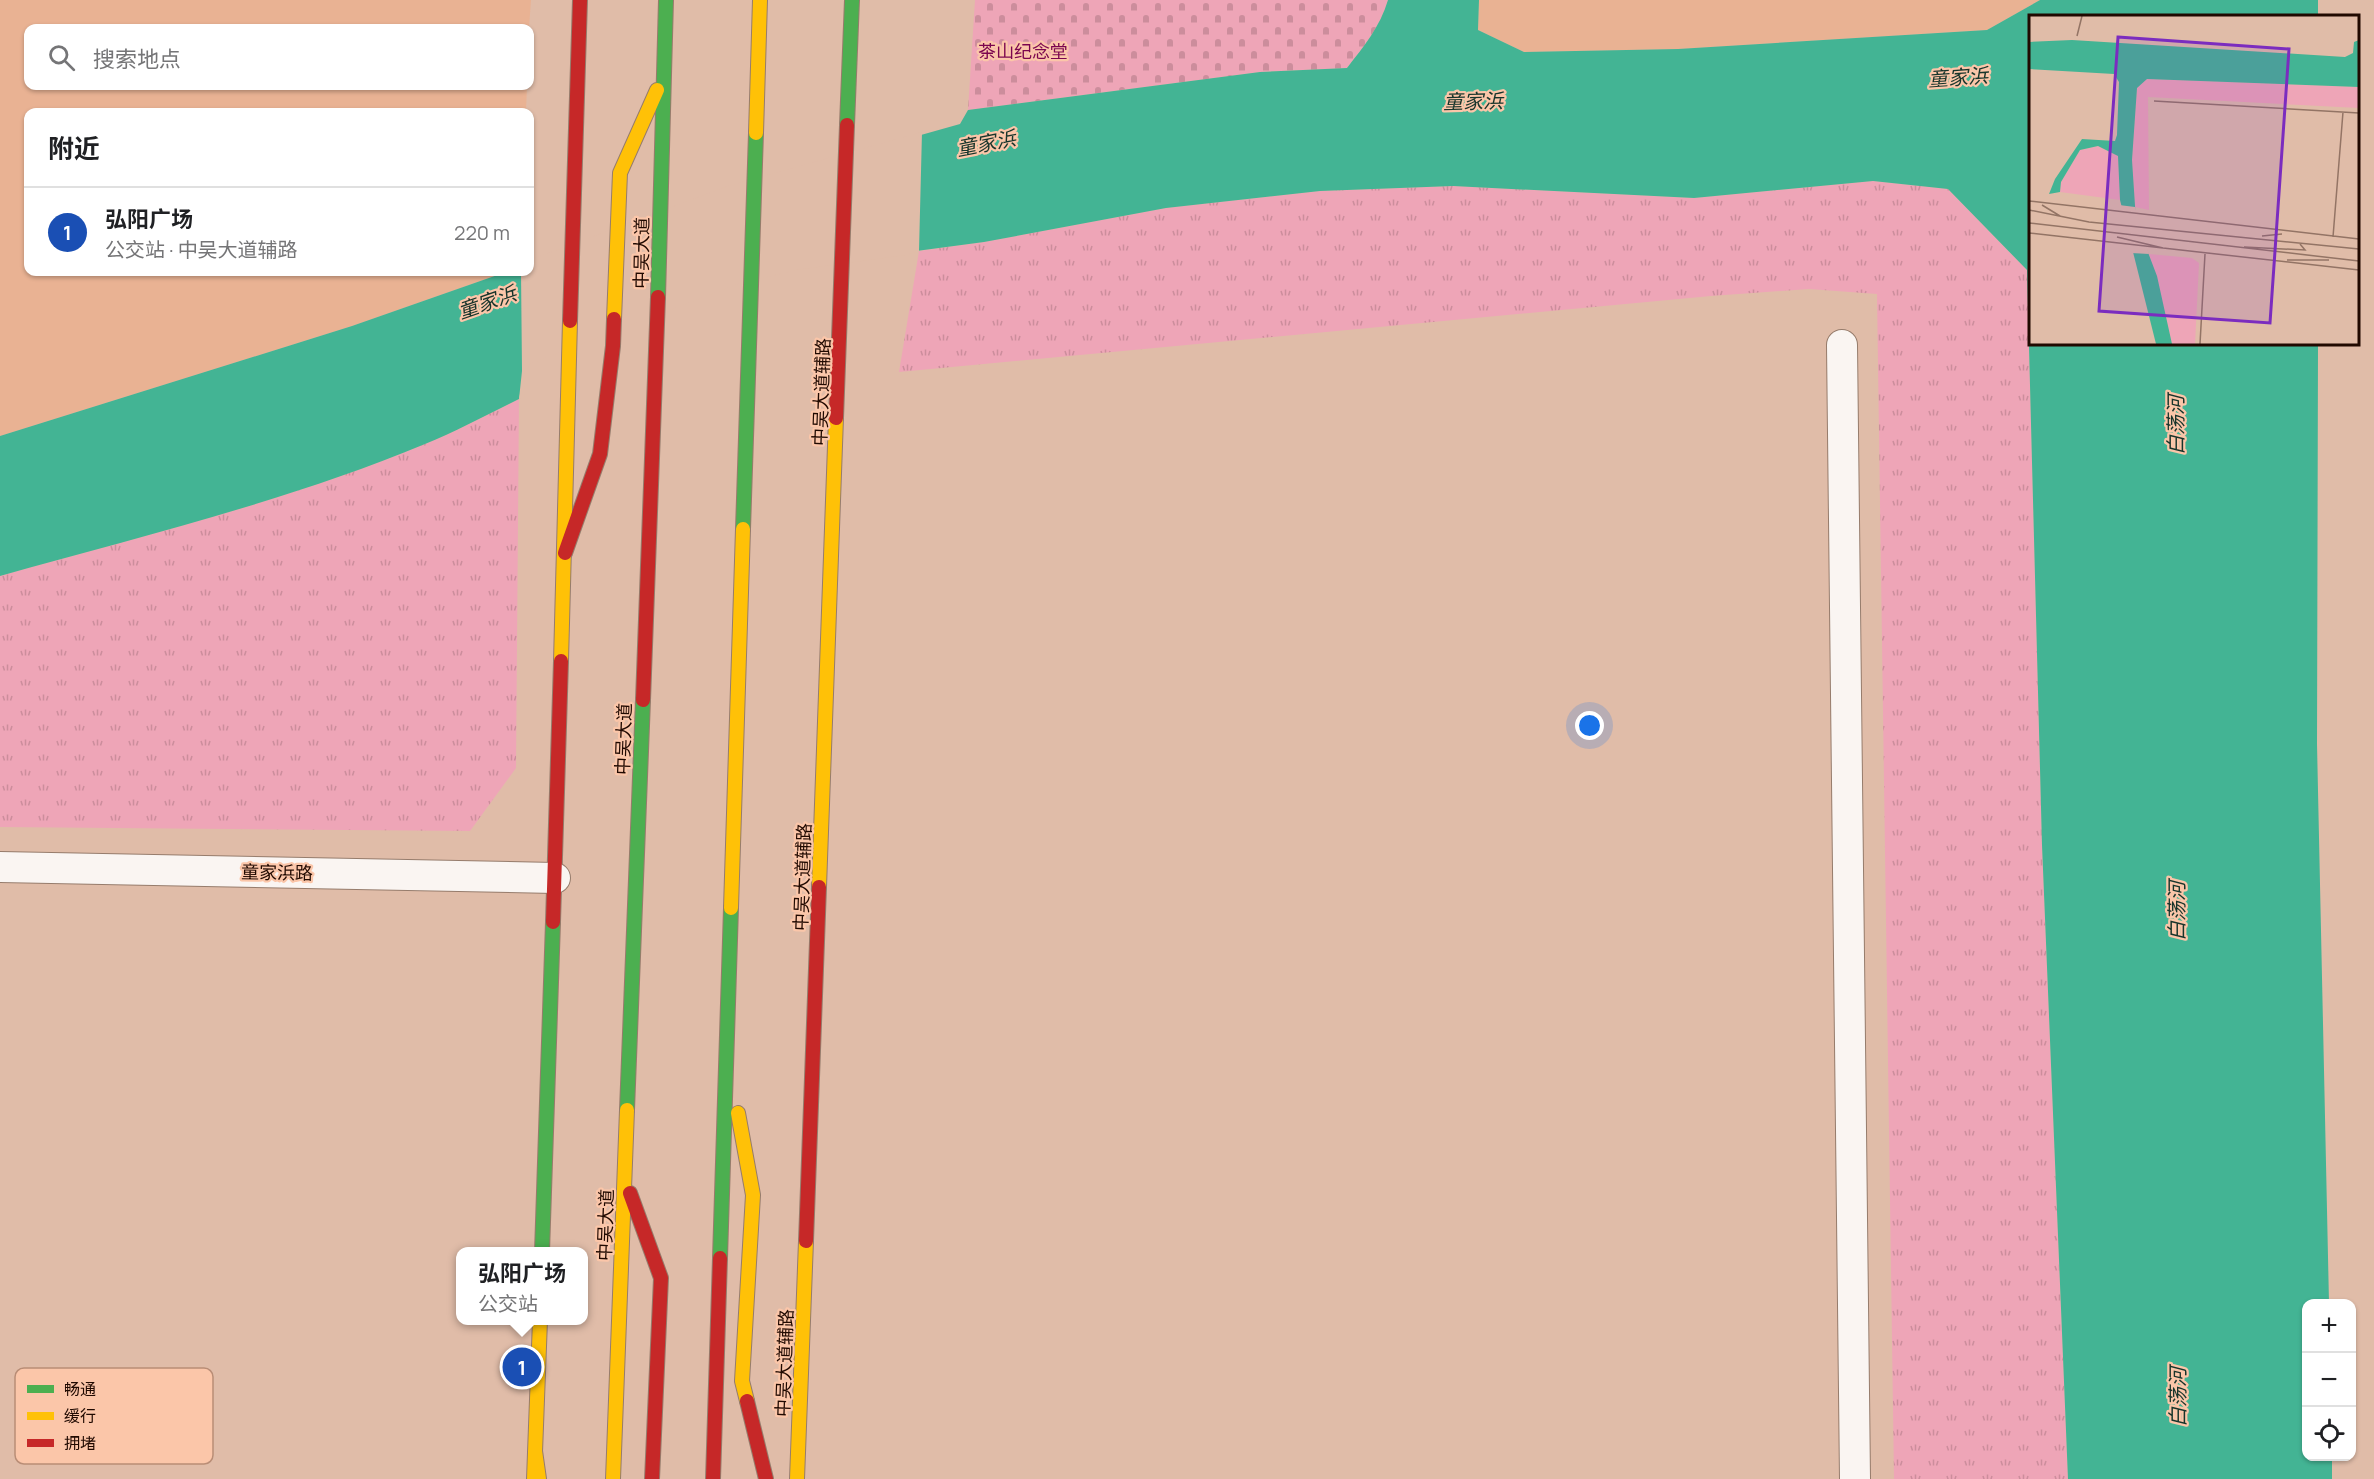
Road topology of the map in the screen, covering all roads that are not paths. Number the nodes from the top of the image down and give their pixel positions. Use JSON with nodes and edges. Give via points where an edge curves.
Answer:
{"nodes":[{"id":1,"x":580,"y":0,"type":"edge"},
{"id":2,"x":666,"y":0,"type":"edge"},
{"id":3,"x":760,"y":0,"type":"edge"},
{"id":4,"x":852,"y":0,"type":"edge"},
{"id":5,"x":664,"y":71,"type":"junction"},
{"id":6,"x":1842,"y":345,"type":"dead end"},
{"id":7,"x":565,"y":553,"type":"junction"},
{"id":8,"x":0,"y":867,"type":"edge"},
{"id":9,"x":555,"y":878,"type":"junction"},
{"id":10,"x":726,"y":1048,"type":"junction"},
{"id":11,"x":624,"y":1177,"type":"junction"},
{"id":12,"x":542,"y":1247,"type":"edge"},
{"id":13,"x":540,"y":1325,"type":"edge"},
{"id":14,"x":537,"y":1479,"type":"edge"},
{"id":15,"x":613,"y":1479,"type":"edge"},
{"id":16,"x":652,"y":1479,"type":"edge"},
{"id":17,"x":713,"y":1479,"type":"edge"},
{"id":18,"x":766,"y":1479,"type":"edge"},
{"id":19,"x":798,"y":1479,"type":"edge"},
{"id":20,"x":1855,"y":1479,"type":"edge"}],
"edges":[{"from":1,"to":7,"type":"main road"},
{"from":2,"to":5,"type":"main road","name":"中吴大道"},
{"from":3,"to":10,"type":"main road"},
{"from":4,"to":19,"type":"main road","name":"中吴大道辅路"},
{"from":5,"to":7,"type":"main road","via":[[620,173],[613,346],[600,454]]},
{"from":5,"to":11,"type":"main road","name":"中吴大道"},
{"from":6,"to":20,"type":"street"},
{"from":7,"to":9,"type":"main road"},
{"from":8,"to":9,"type":"street","name":"童家浜路"},
{"from":9,"to":12,"type":"main road"},
{"from":10,"to":17,"type":"main road"},
{"from":10,"to":18,"type":"main road","via":[[753,1195],[742,1381]]},
{"from":11,"to":15,"type":"main road","name":"中吴大道"},
{"from":11,"to":16,"type":"main road","via":[[661,1278]]},
{"from":13,"to":14,"type":"main road"}]}
